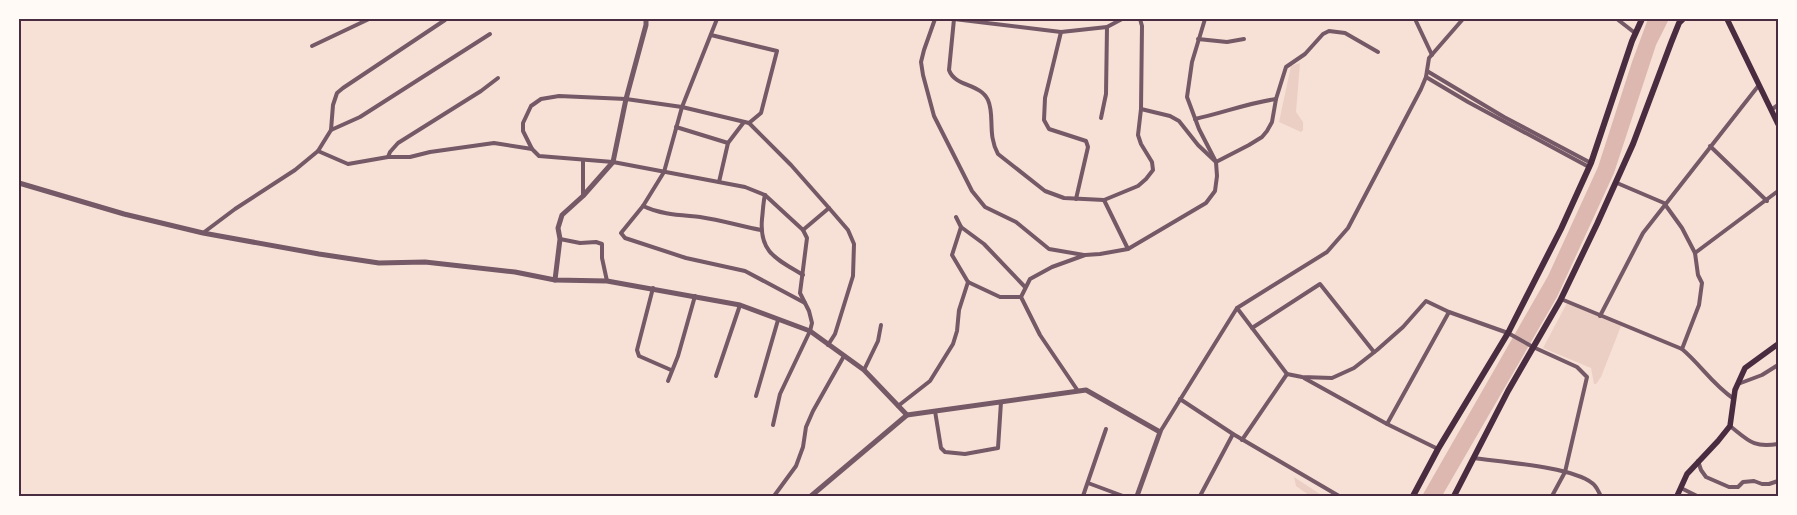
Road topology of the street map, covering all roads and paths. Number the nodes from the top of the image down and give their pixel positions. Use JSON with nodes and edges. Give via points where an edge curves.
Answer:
{"nodes":[{"id":1,"x":369,"y":19,"type":"edge"},
{"id":2,"x":646,"y":19,"type":"edge"},
{"id":3,"x":717,"y":19,"type":"edge"},
{"id":4,"x":935,"y":19,"type":"edge"},
{"id":5,"x":954,"y":19,"type":"edge"},
{"id":6,"x":1122,"y":19,"type":"edge"},
{"id":7,"x":1140,"y":19,"type":"edge"},
{"id":8,"x":1205,"y":19,"type":"edge"},
{"id":9,"x":1415,"y":19,"type":"edge"},
{"id":10,"x":1463,"y":19,"type":"edge"},
{"id":11,"x":1617,"y":19,"type":"edge"},
{"id":12,"x":1642,"y":19,"type":"edge"},
{"id":13,"x":1683,"y":19,"type":"edge"},
{"id":14,"x":1727,"y":19,"type":"edge"},
{"id":15,"x":445,"y":20,"type":"dead end"},
{"id":16,"x":1107,"y":27,"type":"junction"},
{"id":17,"x":1061,"y":32,"type":"junction"},
{"id":18,"x":1635,"y":33,"type":"junction"},
{"id":19,"x":490,"y":34,"type":"dead end"},
{"id":20,"x":711,"y":35,"type":"junction"},
{"id":21,"x":1198,"y":39,"type":"junction"},
{"id":22,"x":1244,"y":39,"type":"dead end"},
{"id":23,"x":312,"y":46,"type":"dead end"},
{"id":24,"x":1378,"y":52,"type":"dead end"},
{"id":25,"x":1432,"y":55,"type":"junction"},
{"id":26,"x":1427,"y":71,"type":"junction"},
{"id":27,"x":1426,"y":77,"type":"junction"},
{"id":28,"x":498,"y":78,"type":"dead end"},
{"id":29,"x":1759,"y":84,"type":"junction"},
{"id":30,"x":626,"y":99,"type":"junction"},
{"id":31,"x":1276,"y":99,"type":"junction"},
{"id":32,"x":1778,"y":105,"type":"edge"},
{"id":33,"x":682,"y":107,"type":"junction"},
{"id":34,"x":1140,"y":109,"type":"junction"},
{"id":35,"x":1771,"y":110,"type":"junction"},
{"id":36,"x":1101,"y":118,"type":"dead end"},
{"id":37,"x":1195,"y":119,"type":"junction"},
{"id":38,"x":744,"y":122,"type":"junction"},
{"id":39,"x":749,"y":123,"type":"junction"},
{"id":40,"x":1778,"y":124,"type":"edge"},
{"id":41,"x":676,"y":127,"type":"junction"},
{"id":42,"x":331,"y":130,"type":"junction"},
{"id":43,"x":728,"y":143,"type":"junction"},
{"id":44,"x":1710,"y":146,"type":"junction"},
{"id":45,"x":532,"y":148,"type":"junction"},
{"id":46,"x":318,"y":151,"type":"junction"},
{"id":47,"x":388,"y":157,"type":"junction"},
{"id":48,"x":583,"y":160,"type":"junction"},
{"id":49,"x":613,"y":162,"type":"junction"},
{"id":50,"x":1216,"y":162,"type":"junction"},
{"id":51,"x":1590,"y":165,"type":"junction"},
{"id":52,"x":664,"y":172,"type":"junction"},
{"id":53,"x":719,"y":182,"type":"junction"},
{"id":54,"x":19,"y":183,"type":"edge"},
{"id":55,"x":1617,"y":183,"type":"junction"},
{"id":56,"x":1778,"y":191,"type":"edge"},
{"id":57,"x":765,"y":195,"type":"junction"},
{"id":58,"x":583,"y":196,"type":"junction"},
{"id":59,"x":1076,"y":199,"type":"junction"},
{"id":60,"x":1104,"y":200,"type":"junction"},
{"id":61,"x":1767,"y":201,"type":"junction"},
{"id":62,"x":1664,"y":203,"type":"junction"},
{"id":63,"x":643,"y":206,"type":"junction"},
{"id":64,"x":829,"y":208,"type":"junction"},
{"id":65,"x":956,"y":217,"type":"dead end"},
{"id":66,"x":961,"y":227,"type":"junction"},
{"id":67,"x":761,"y":230,"type":"junction"},
{"id":68,"x":803,"y":230,"type":"junction"},
{"id":69,"x":202,"y":233,"type":"junction"},
{"id":70,"x":560,"y":239,"type":"junction"},
{"id":71,"x":1128,"y":249,"type":"junction"},
{"id":72,"x":1695,"y":254,"type":"junction"},
{"id":73,"x":1085,"y":255,"type":"junction"},
{"id":74,"x":802,"y":275,"type":"junction"},
{"id":75,"x":555,"y":280,"type":"junction"},
{"id":76,"x":607,"y":282,"type":"junction"},
{"id":77,"x":968,"y":282,"type":"junction"},
{"id":78,"x":1025,"y":287,"type":"junction"},
{"id":79,"x":653,"y":288,"type":"junction"},
{"id":80,"x":695,"y":296,"type":"junction"},
{"id":81,"x":1021,"y":297,"type":"junction"},
{"id":82,"x":1561,"y":299,"type":"junction"},
{"id":83,"x":805,"y":303,"type":"junction"},
{"id":84,"x":740,"y":305,"type":"junction"},
{"id":85,"x":1237,"y":308,"type":"junction"},
{"id":86,"x":1449,"y":312,"type":"junction"},
{"id":87,"x":1600,"y":316,"type":"junction"},
{"id":88,"x":778,"y":320,"type":"junction"},
{"id":89,"x":881,"y":325,"type":"dead end"},
{"id":90,"x":1252,"y":328,"type":"junction"},
{"id":91,"x":810,"y":332,"type":"junction"},
{"id":92,"x":1508,"y":333,"type":"junction"},
{"id":93,"x":1778,"y":344,"type":"edge"},
{"id":94,"x":828,"y":345,"type":"junction"},
{"id":95,"x":1533,"y":347,"type":"junction"},
{"id":96,"x":1682,"y":349,"type":"junction"},
{"id":97,"x":1374,"y":352,"type":"junction"},
{"id":98,"x":844,"y":356,"type":"junction"},
{"id":99,"x":1778,"y":365,"type":"edge"},
{"id":100,"x":671,"y":370,"type":"junction"},
{"id":101,"x":864,"y":370,"type":"junction"},
{"id":102,"x":1287,"y":374,"type":"junction"},
{"id":103,"x":716,"y":376,"type":"dead end"},
{"id":104,"x":1302,"y":377,"type":"junction"},
{"id":105,"x":668,"y":381,"type":"dead end"},
{"id":106,"x":1738,"y":384,"type":"junction"},
{"id":107,"x":1078,"y":391,"type":"junction"},
{"id":108,"x":756,"y":396,"type":"dead end"},
{"id":109,"x":1180,"y":399,"type":"junction"},
{"id":110,"x":1734,"y":399,"type":"junction"},
{"id":111,"x":1002,"y":402,"type":"junction"},
{"id":112,"x":898,"y":406,"type":"junction"},
{"id":113,"x":935,"y":411,"type":"junction"},
{"id":114,"x":907,"y":415,"type":"junction"},
{"id":115,"x":1387,"y":424,"type":"junction"},
{"id":116,"x":773,"y":425,"type":"dead end"},
{"id":117,"x":1730,"y":426,"type":"junction"},
{"id":118,"x":1106,"y":429,"type":"dead end"},
{"id":119,"x":1160,"y":432,"type":"junction"},
{"id":120,"x":1233,"y":434,"type":"junction"},
{"id":121,"x":1242,"y":440,"type":"junction"},
{"id":122,"x":1778,"y":444,"type":"edge"},
{"id":123,"x":1438,"y":449,"type":"junction"},
{"id":124,"x":1473,"y":458,"type":"junction"},
{"id":125,"x":1698,"y":461,"type":"junction"},
{"id":126,"x":1565,"y":472,"type":"junction"},
{"id":127,"x":1778,"y":482,"type":"edge"},
{"id":128,"x":1088,"y":483,"type":"junction"},
{"id":129,"x":1681,"y":488,"type":"junction"},
{"id":130,"x":774,"y":496,"type":"edge"},
{"id":131,"x":811,"y":496,"type":"edge"},
{"id":132,"x":1084,"y":496,"type":"edge"},
{"id":133,"x":1123,"y":496,"type":"edge"},
{"id":134,"x":1137,"y":496,"type":"edge"},
{"id":135,"x":1200,"y":496,"type":"edge"},
{"id":136,"x":1339,"y":496,"type":"edge"},
{"id":137,"x":1413,"y":496,"type":"edge"},
{"id":138,"x":1454,"y":496,"type":"edge"},
{"id":139,"x":1552,"y":496,"type":"edge"},
{"id":140,"x":1601,"y":496,"type":"edge"},
{"id":141,"x":1677,"y":496,"type":"edge"},
{"id":142,"x":1697,"y":496,"type":"edge"}],
"edges":[{"from":1,"to":23,"type":"street"},
{"from":2,"to":30,"type":"street"},
{"from":3,"to":20,"type":"street"},
{"from":4,"to":73,"type":"street","via":[[924,50],[922,75],[934,116],[972,191],[985,206],[1016,222],[1049,249]]},
{"from":5,"to":17,"type":"street"},
{"from":5,"to":59,"type":"street","via":[[950,75],[987,98],[990,131],[998,154],[1045,191]]},
{"from":6,"to":16,"type":"street"},
{"from":7,"to":34,"type":"street"},
{"from":8,"to":21,"type":"street"},
{"from":9,"to":25,"type":"street"},
{"from":10,"to":25,"type":"street"},
{"from":11,"to":18,"type":"street"},
{"from":12,"to":18,"type":"main road"},
{"from":13,"to":55,"type":"main road","via":[[1659,71]]},
{"from":14,"to":29,"type":"main road"},
{"from":15,"to":42,"type":"street","via":[[337,93],[332,105]]},
{"from":16,"to":17,"type":"street"},
{"from":16,"to":36,"type":"street","via":[[1106,94]]},
{"from":17,"to":59,"type":"street","via":[[1045,98],[1044,120],[1049,129],[1086,141],[1088,147]]},
{"from":18,"to":51,"type":"main road"},
{"from":19,"to":42,"type":"street","via":[[360,117]]},
{"from":20,"to":33,"type":"street"},
{"from":20,"to":39,"type":"street","via":[[777,51],[761,113]]},
{"from":21,"to":22,"type":"street","via":[[1227,42]]},
{"from":21,"to":37,"type":"street","via":[[1188,97]]},
{"from":24,"to":31,"type":"street","via":[[1344,33],[1329,31],[1286,67]]},
{"from":25,"to":26,"type":"street"},
{"from":26,"to":27,"type":"street"},
{"from":26,"to":51,"type":"street"},
{"from":27,"to":51,"type":"street"},
{"from":27,"to":85,"type":"street","via":[[1348,228],[1327,252]]},
{"from":28,"to":47,"type":"street","via":[[398,143]]},
{"from":29,"to":35,"type":"main road"},
{"from":29,"to":44,"type":"street"},
{"from":30,"to":33,"type":"street"},
{"from":30,"to":45,"type":"street","via":[[558,96],[541,99],[531,106],[523,123],[523,132]]},
{"from":30,"to":49,"type":"street"},
{"from":31,"to":37,"type":"street"},
{"from":31,"to":50,"type":"street","via":[[1272,122],[1262,137]]},
{"from":32,"to":35,"type":"street"},
{"from":33,"to":38,"type":"street"},
{"from":33,"to":41,"type":"street"},
{"from":34,"to":50,"type":"street","via":[[1179,121]]},
{"from":34,"to":60,"type":"street","via":[[1138,135],[1153,170],[1138,186]]},
{"from":35,"to":40,"type":"main road"},
{"from":37,"to":50,"type":"street"},
{"from":38,"to":39,"type":"street"},
{"from":38,"to":43,"type":"street"},
{"from":39,"to":64,"type":"street"},
{"from":41,"to":43,"type":"street"},
{"from":41,"to":52,"type":"street"},
{"from":42,"to":46,"type":"street"},
{"from":43,"to":53,"type":"street"},
{"from":44,"to":61,"type":"street"},
{"from":44,"to":62,"type":"street"},
{"from":45,"to":47,"type":"street","via":[[494,143],[410,157]]},
{"from":45,"to":48,"type":"street","via":[[539,156]]},
{"from":46,"to":47,"type":"street","via":[[348,164]]},
{"from":46,"to":69,"type":"street"},
{"from":48,"to":49,"type":"street"},
{"from":48,"to":58,"type":"street"},
{"from":49,"to":52,"type":"street"},
{"from":49,"to":58,"type":"street"},
{"from":50,"to":71,"type":"street","via":[[1215,191],[1206,203]]},
{"from":51,"to":92,"type":"main road"},
{"from":52,"to":53,"type":"street"},
{"from":52,"to":63,"type":"street"},
{"from":53,"to":57,"type":"street"},
{"from":54,"to":69,"type":"street"},
{"from":55,"to":62,"type":"street"},
{"from":55,"to":82,"type":"main road"},
{"from":56,"to":61,"type":"street"},
{"from":57,"to":67,"type":"street"},
{"from":57,"to":68,"type":"street"},
{"from":58,"to":70,"type":"street","via":[[562,215],[558,228]]},
{"from":59,"to":60,"type":"street"},
{"from":60,"to":71,"type":"street"},
{"from":61,"to":72,"type":"street"},
{"from":62,"to":72,"type":"street"},
{"from":62,"to":87,"type":"street","via":[[1643,232]]},
{"from":63,"to":67,"type":"street","via":[[673,216],[700,217]]},
{"from":63,"to":83,"type":"street","via":[[621,233],[625,238],[686,258],[745,271]]},
{"from":64,"to":68,"type":"street"},
{"from":64,"to":94,"type":"street","via":[[848,230],[854,244],[853,276],[835,334]]},
{"from":65,"to":66,"type":"street"},
{"from":66,"to":77,"type":"street","via":[[952,255]]},
{"from":66,"to":78,"type":"street","via":[[984,244]]},
{"from":67,"to":74,"type":"street","via":[[764,246],[775,258]]},
{"from":68,"to":74,"type":"street","via":[[807,238]]},
{"from":69,"to":75,"type":"street","via":[[379,263],[425,262]]},
{"from":70,"to":75,"type":"street"},
{"from":70,"to":76,"type":"street","via":[[602,244]]},
{"from":71,"to":73,"type":"street"},
{"from":72,"to":96,"type":"street","via":[[1702,282],[1699,305]]},
{"from":73,"to":78,"type":"street","via":[[1030,278]]},
{"from":74,"to":83,"type":"street","via":[[800,293]]},
{"from":75,"to":76,"type":"street"},
{"from":76,"to":79,"type":"street"},
{"from":77,"to":81,"type":"street","via":[[1000,297]]},
{"from":77,"to":112,"type":"street","via":[[959,310],[954,344],[930,381]]},
{"from":78,"to":81,"type":"street"},
{"from":79,"to":80,"type":"street"},
{"from":79,"to":100,"type":"street","via":[[637,350],[639,356]]},
{"from":80,"to":84,"type":"street"},
{"from":80,"to":100,"type":"street"},
{"from":81,"to":107,"type":"street","via":[[1040,335]]},
{"from":82,"to":87,"type":"street"},
{"from":82,"to":95,"type":"main road"},
{"from":83,"to":91,"type":"street","via":[[812,323]]},
{"from":84,"to":88,"type":"street"},
{"from":84,"to":103,"type":"street"},
{"from":85,"to":90,"type":"street"},
{"from":85,"to":109,"type":"street"},
{"from":86,"to":92,"type":"street"},
{"from":86,"to":97,"type":"street","via":[[1426,300],[1403,327]]},
{"from":86,"to":115,"type":"street"},
{"from":87,"to":96,"type":"street"},
{"from":88,"to":91,"type":"street"},
{"from":88,"to":108,"type":"street"},
{"from":89,"to":101,"type":"street","via":[[878,341]]},
{"from":90,"to":97,"type":"street","via":[[1320,284]]},
{"from":90,"to":102,"type":"street"},
{"from":91,"to":94,"type":"street"},
{"from":91,"to":116,"type":"street","via":[[780,394]]},
{"from":92,"to":95,"type":"street"},
{"from":92,"to":123,"type":"main road"},
{"from":93,"to":106,"type":"main road","via":[[1745,368]]},
{"from":94,"to":98,"type":"street"},
{"from":95,"to":124,"type":"main road"},
{"from":95,"to":126,"type":"street","via":[[1577,367],[1587,377]]},
{"from":96,"to":110,"type":"street"},
{"from":97,"to":104,"type":"street","via":[[1354,368],[1332,378]]},
{"from":98,"to":101,"type":"street"},
{"from":98,"to":130,"type":"street","via":[[806,427],[796,466]]},
{"from":99,"to":106,"type":"street"},
{"from":100,"to":105,"type":"street"},
{"from":101,"to":112,"type":"street"},
{"from":102,"to":104,"type":"street"},
{"from":102,"to":121,"type":"street"},
{"from":104,"to":115,"type":"street"},
{"from":106,"to":110,"type":"main road"},
{"from":107,"to":111,"type":"street"},
{"from":107,"to":119,"type":"street","via":[[1086,390]]},
{"from":109,"to":119,"type":"street"},
{"from":109,"to":120,"type":"street"},
{"from":110,"to":117,"type":"main road"},
{"from":111,"to":113,"type":"street"},
{"from":111,"to":113,"type":"street","via":[[998,448],[965,454],[946,452],[942,448]]},
{"from":112,"to":114,"type":"street"},
{"from":113,"to":114,"type":"street"},
{"from":114,"to":131,"type":"street"},
{"from":115,"to":123,"type":"street"},
{"from":117,"to":122,"type":"street","via":[[1760,446]]},
{"from":117,"to":125,"type":"main road"},
{"from":118,"to":128,"type":"street"},
{"from":119,"to":134,"type":"street"},
{"from":120,"to":121,"type":"street"},
{"from":120,"to":135,"type":"street"},
{"from":121,"to":136,"type":"street"},
{"from":123,"to":137,"type":"main road"},
{"from":124,"to":126,"type":"street"},
{"from":124,"to":138,"type":"main road"},
{"from":125,"to":127,"type":"street","via":[[1706,477],[1729,487],[1738,487],[1743,482]]},
{"from":125,"to":129,"type":"main road"},
{"from":126,"to":139,"type":"street"},
{"from":126,"to":140,"type":"street","via":[[1591,482]]},
{"from":128,"to":132,"type":"street"},
{"from":128,"to":133,"type":"street"},
{"from":129,"to":141,"type":"main road"},
{"from":129,"to":142,"type":"street"}]}
